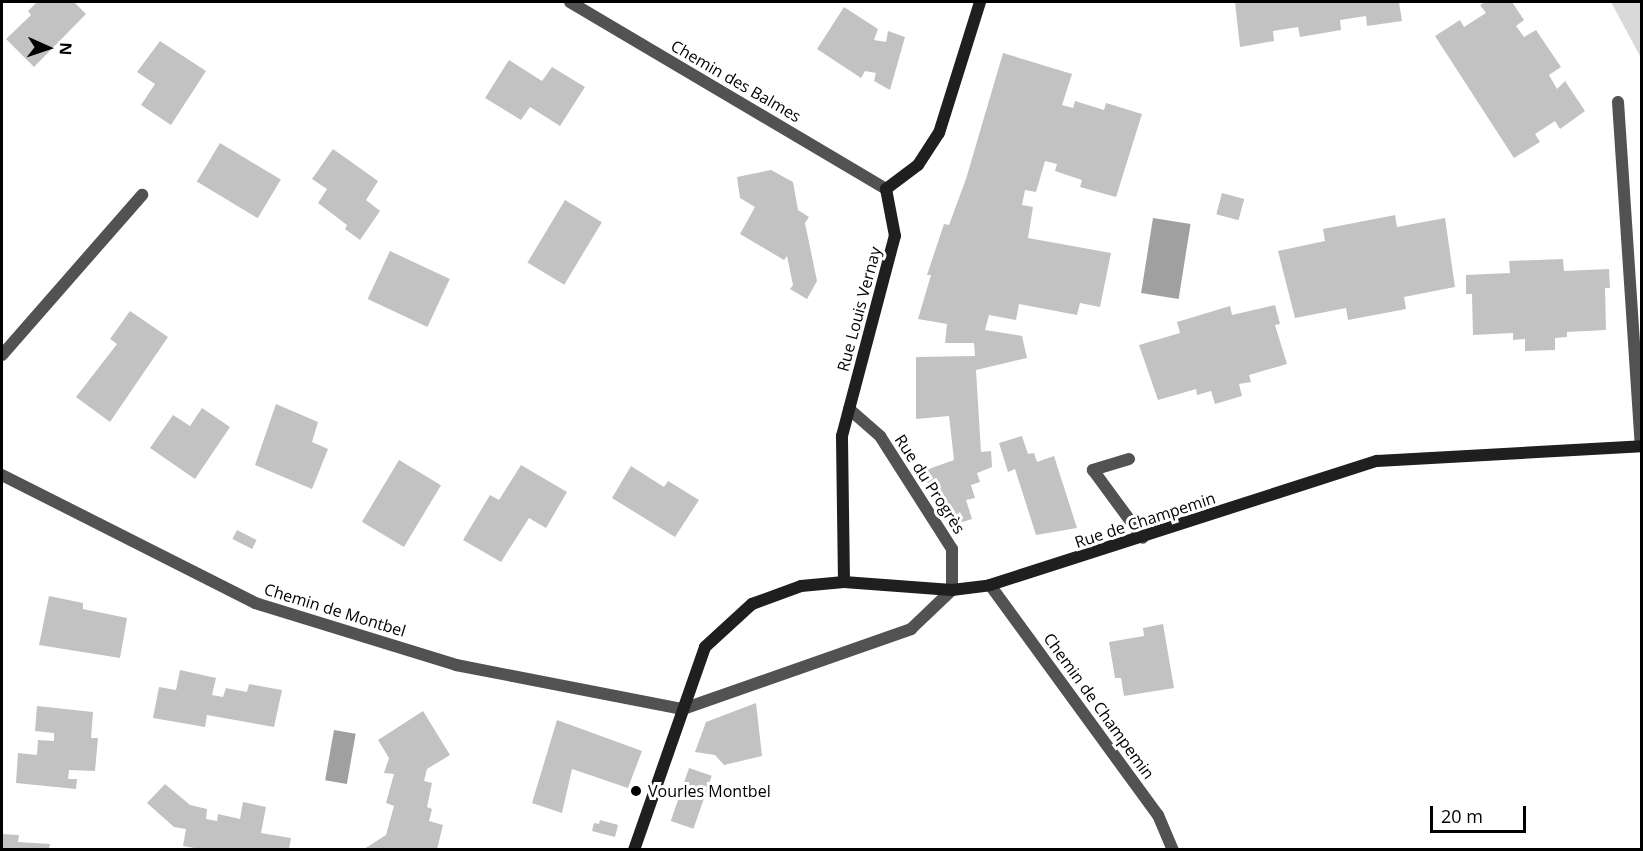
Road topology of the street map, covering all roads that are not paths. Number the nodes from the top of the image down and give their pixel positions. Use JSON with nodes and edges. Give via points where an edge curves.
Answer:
{"nodes":[{"id":1,"x":570,"y":2,"type":"edge"},
{"id":2,"x":980,"y":2,"type":"edge"},
{"id":3,"x":1618,"y":102,"type":"dead end"},
{"id":4,"x":886,"y":189,"type":"junction"},
{"id":5,"x":142,"y":195,"type":"dead end"},
{"id":6,"x":2,"y":355,"type":"edge"},
{"id":7,"x":849,"y":409,"type":"junction"},
{"id":8,"x":1641,"y":446,"type":"edge"},
{"id":9,"x":1129,"y":459,"type":"dead end"},
{"id":10,"x":2,"y":475,"type":"edge"},
{"id":11,"x":1143,"y":538,"type":"junction"},
{"id":12,"x":844,"y":582,"type":"junction"},
{"id":13,"x":990,"y":585,"type":"junction"},
{"id":14,"x":952,"y":590,"type":"junction"},
{"id":15,"x":683,"y":709,"type":"junction"},
{"id":16,"x":634,"y":849,"type":"edge"},
{"id":17,"x":1173,"y":849,"type":"edge"}],
"edges":[{"from":1,"to":4,"type":"street","name":"Chemin des Balmes"},
{"from":2,"to":4,"type":"street","via":[[939,133],[918,165]]},
{"from":3,"to":8,"type":"street"},
{"from":4,"to":7,"type":"street","name":"Rue Louis Vernay","via":[[895,236]]},
{"from":5,"to":6,"type":"street"},
{"from":7,"to":12,"type":"street","name":"Rue Louis Vernay","via":[[842,436]]},
{"from":7,"to":14,"type":"street","name":"Rue du Progrès","via":[[880,436],[952,549]]},
{"from":8,"to":11,"type":"street","name":"Rue de Champemin","via":[[1377,461]]},
{"from":9,"to":11,"type":"street","via":[[1093,470]]},
{"from":10,"to":15,"type":"street","name":"Chemin de Montbel","via":[[255,603],[456,665]]},
{"from":11,"to":13,"type":"street","name":"Rue de Champemin"},
{"from":12,"to":14,"type":"street","name":"Rue de Champemin"},
{"from":12,"to":15,"type":"street","name":"Rue de Champemin","via":[[801,586],[752,604],[705,647]]},
{"from":13,"to":14,"type":"street","name":"Rue de Champemin"},
{"from":13,"to":17,"type":"street","name":"Chemin de Champemin","via":[[1158,814]]},
{"from":14,"to":15,"type":"street","via":[[911,629]]},
{"from":15,"to":16,"type":"street"}]}
